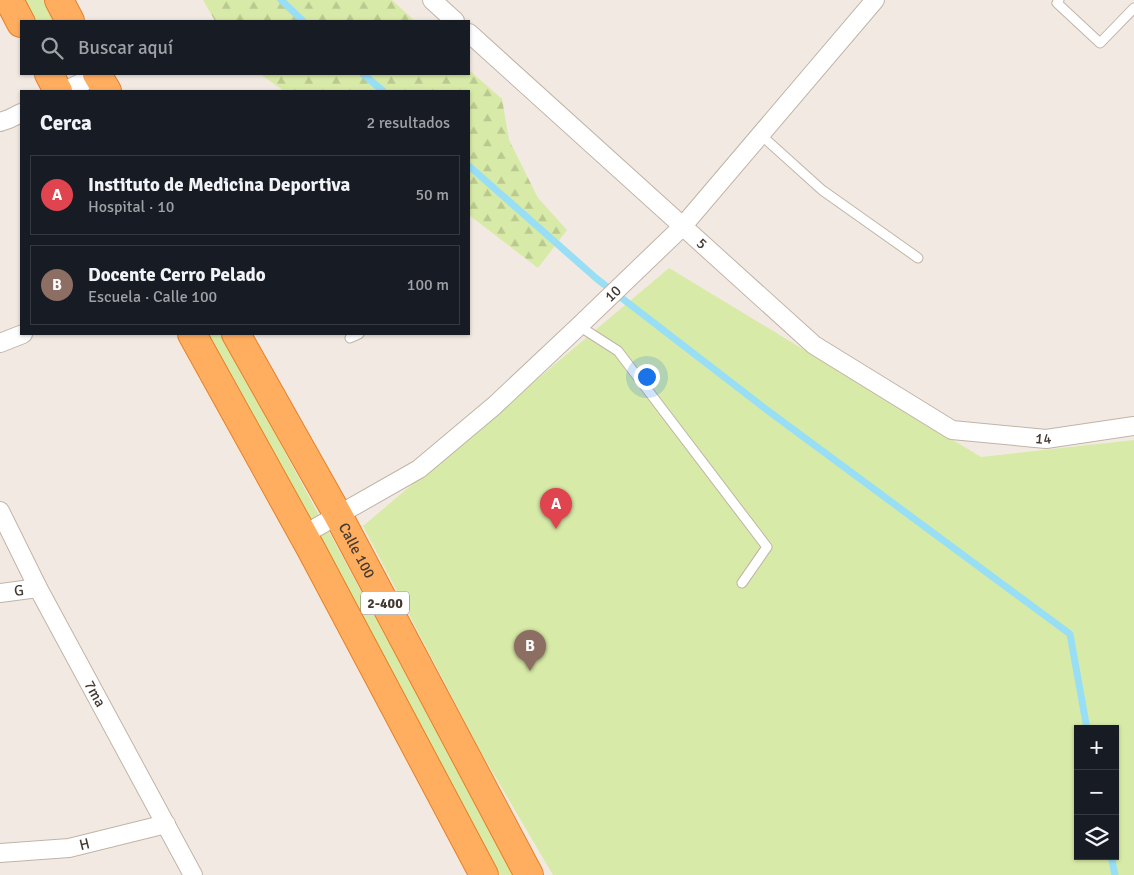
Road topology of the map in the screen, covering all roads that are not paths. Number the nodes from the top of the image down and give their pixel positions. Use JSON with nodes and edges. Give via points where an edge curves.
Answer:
{"nodes":[{"id":1,"x":9,"y":0,"type":"edge"},
{"id":2,"x":59,"y":0,"type":"edge"},
{"id":3,"x":432,"y":0,"type":"edge"},
{"id":4,"x":875,"y":0,"type":"edge"},
{"id":5,"x":1059,"y":0,"type":"edge"},
{"id":6,"x":1134,"y":8,"type":"edge"},
{"id":7,"x":69,"y":20,"type":"edge"},
{"id":8,"x":455,"y":20,"type":"edge"},
{"id":9,"x":20,"y":21,"type":"edge"},
{"id":10,"x":470,"y":34,"type":"edge"},
{"id":11,"x":50,"y":75,"type":"edge"},
{"id":12,"x":101,"y":80,"type":"edge"},
{"id":13,"x":57,"y":90,"type":"edge"},
{"id":14,"x":67,"y":90,"type":"edge"},
{"id":15,"x":20,"y":114,"type":"edge"},
{"id":16,"x":0,"y":122,"type":"edge"},
{"id":17,"x":760,"y":135,"type":"junction"},
{"id":18,"x":682,"y":227,"type":"junction"},
{"id":19,"x":918,"y":258,"type":"dead end"},
{"id":20,"x":579,"y":326,"type":"junction"},
{"id":21,"x":20,"y":335,"type":"edge"},
{"id":22,"x":193,"y":335,"type":"edge"},
{"id":23,"x":237,"y":335,"type":"edge"},
{"id":24,"x":357,"y":335,"type":"edge"},
{"id":25,"x":350,"y":338,"type":"dead end"},
{"id":26,"x":0,"y":342,"type":"edge"},
{"id":27,"x":1134,"y":426,"type":"edge"},
{"id":28,"x":952,"y":430,"type":"joint"},
{"id":29,"x":0,"y":510,"type":"edge"},
{"id":30,"x":338,"y":516,"type":"junction"},
{"id":31,"x":303,"y":535,"type":"junction"},
{"id":32,"x":742,"y":583,"type":"dead end"},
{"id":33,"x":38,"y":588,"type":"junction"},
{"id":34,"x":0,"y":593,"type":"edge"},
{"id":35,"x":166,"y":824,"type":"junction"},
{"id":36,"x":0,"y":853,"type":"edge"},
{"id":37,"x":193,"y":875,"type":"edge"},
{"id":38,"x":484,"y":875,"type":"edge"},
{"id":39,"x":529,"y":875,"type":"edge"}],
"edges":[{"from":1,"to":9,"type":"highway"},
{"from":2,"to":7,"type":"highway"},
{"from":3,"to":8,"type":"street"},
{"from":4,"to":17,"type":"street","name":"10"},
{"from":5,"to":6,"type":"lane","via":[[1057,3],[1100,43]]},
{"from":10,"to":18,"type":"street","name":"5"},
{"from":11,"to":13,"type":"highway"},
{"from":12,"to":14,"type":"street"},
{"from":15,"to":16,"type":"street"},
{"from":17,"to":18,"type":"street","name":"10"},
{"from":17,"to":19,"type":"lane","via":[[822,190]]},
{"from":18,"to":20,"type":"street","name":"10"},
{"from":18,"to":28,"type":"street","name":"5","via":[[814,345]]},
{"from":20,"to":30,"type":"street","name":"10","via":[[494,406],[419,469]]},
{"from":20,"to":32,"type":"lane","via":[[618,352],[767,547]]},
{"from":21,"to":26,"type":"street"},
{"from":22,"to":31,"type":"highway","number":"2-400"},
{"from":23,"to":30,"type":"highway","name":"Calle 100","number":"2-400"},
{"from":24,"to":25,"type":"lane"},
{"from":27,"to":28,"type":"street","name":"14","via":[[1046,439]]},
{"from":29,"to":33,"type":"street","name":"7ma"},
{"from":30,"to":31,"type":"street","name":"10"},
{"from":30,"to":39,"type":"highway","name":"Calle 100","number":"2-400"},
{"from":31,"to":38,"type":"highway","number":"2-400"},
{"from":33,"to":34,"type":"street","name":"G"},
{"from":33,"to":35,"type":"street","name":"7ma"},
{"from":35,"to":36,"type":"street","name":"H","via":[[69,848]]},
{"from":35,"to":37,"type":"street","name":"7ma"}]}
